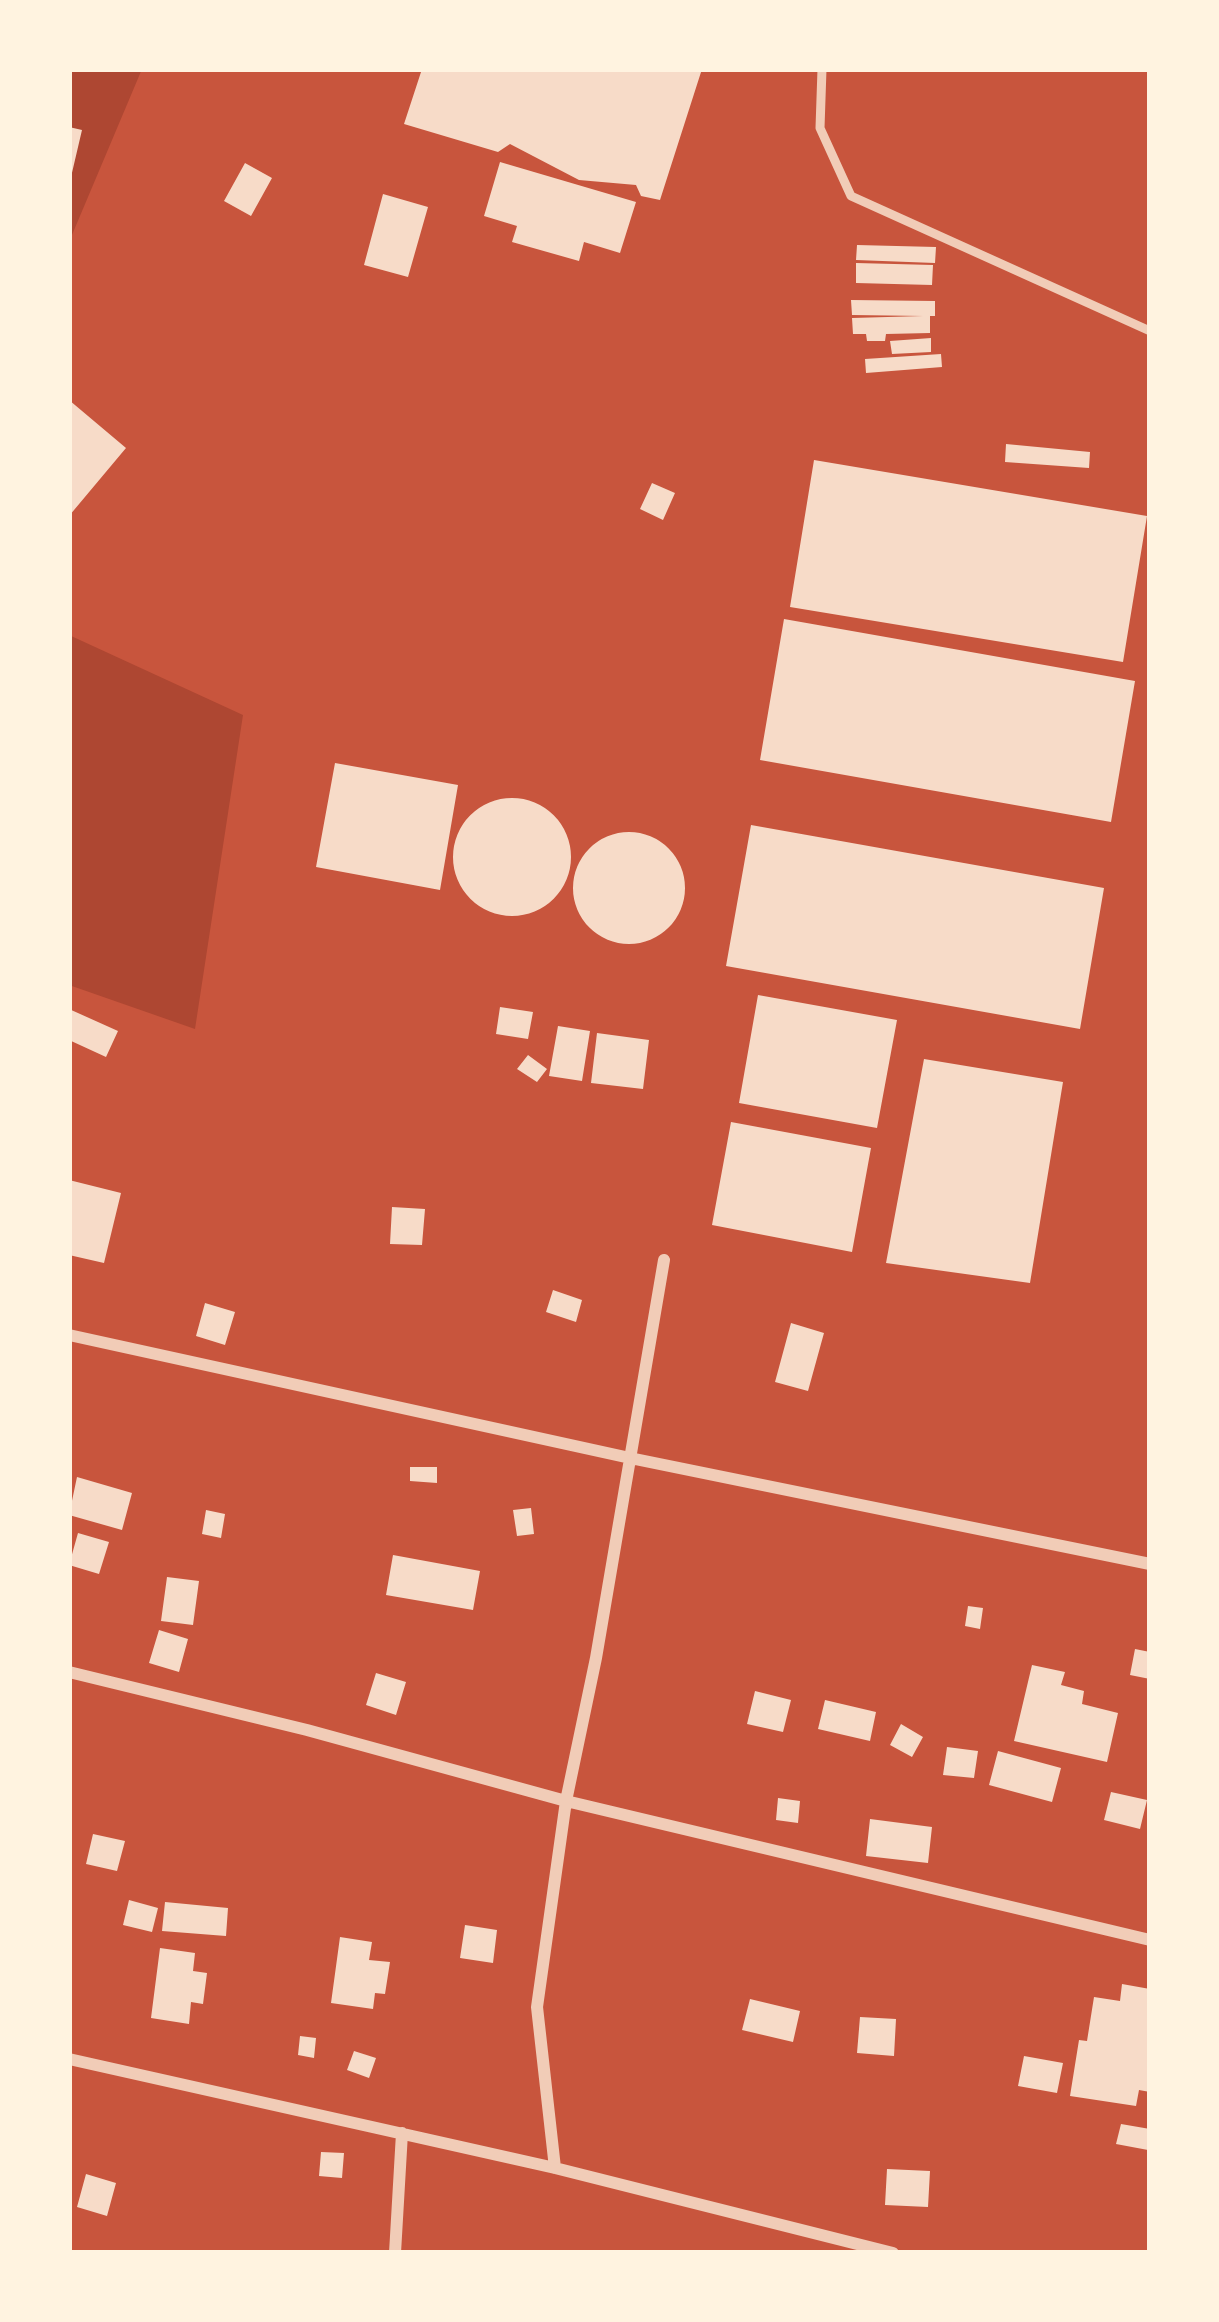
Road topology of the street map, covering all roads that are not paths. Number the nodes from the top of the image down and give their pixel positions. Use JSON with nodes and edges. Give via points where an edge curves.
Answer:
{"nodes":[{"id":1,"x":822,"y":69,"type":"edge"},
{"id":2,"x":1150,"y":331,"type":"edge"},
{"id":3,"x":664,"y":1260,"type":"dead end"},
{"id":4,"x":69,"y":1335,"type":"edge"},
{"id":5,"x":630,"y":1458,"type":"junction"},
{"id":6,"x":1150,"y":1564,"type":"edge"},
{"id":7,"x":69,"y":1672,"type":"edge"},
{"id":8,"x":566,"y":1801,"type":"junction"},
{"id":9,"x":1150,"y":1940,"type":"edge"},
{"id":10,"x":69,"y":2059,"type":"edge"},
{"id":11,"x":402,"y":2133,"type":"junction"},
{"id":12,"x":555,"y":2168,"type":"junction"},
{"id":13,"x":394,"y":2253,"type":"edge"},
{"id":14,"x":893,"y":2253,"type":"edge"}],
"edges":[{"from":1,"to":2,"type":"lane","via":[[820,128],[851,196]]},
{"from":3,"to":5,"type":"street"},
{"from":4,"to":5,"type":"street"},
{"from":5,"to":6,"type":"street"},
{"from":5,"to":8,"type":"street"},
{"from":7,"to":8,"type":"street"},
{"from":8,"to":9,"type":"street"},
{"from":8,"to":12,"type":"street","via":[[537,2007]]},
{"from":10,"to":11,"type":"street"},
{"from":11,"to":12,"type":"street"},
{"from":11,"to":13,"type":"street"},
{"from":12,"to":14,"type":"street"}]}
